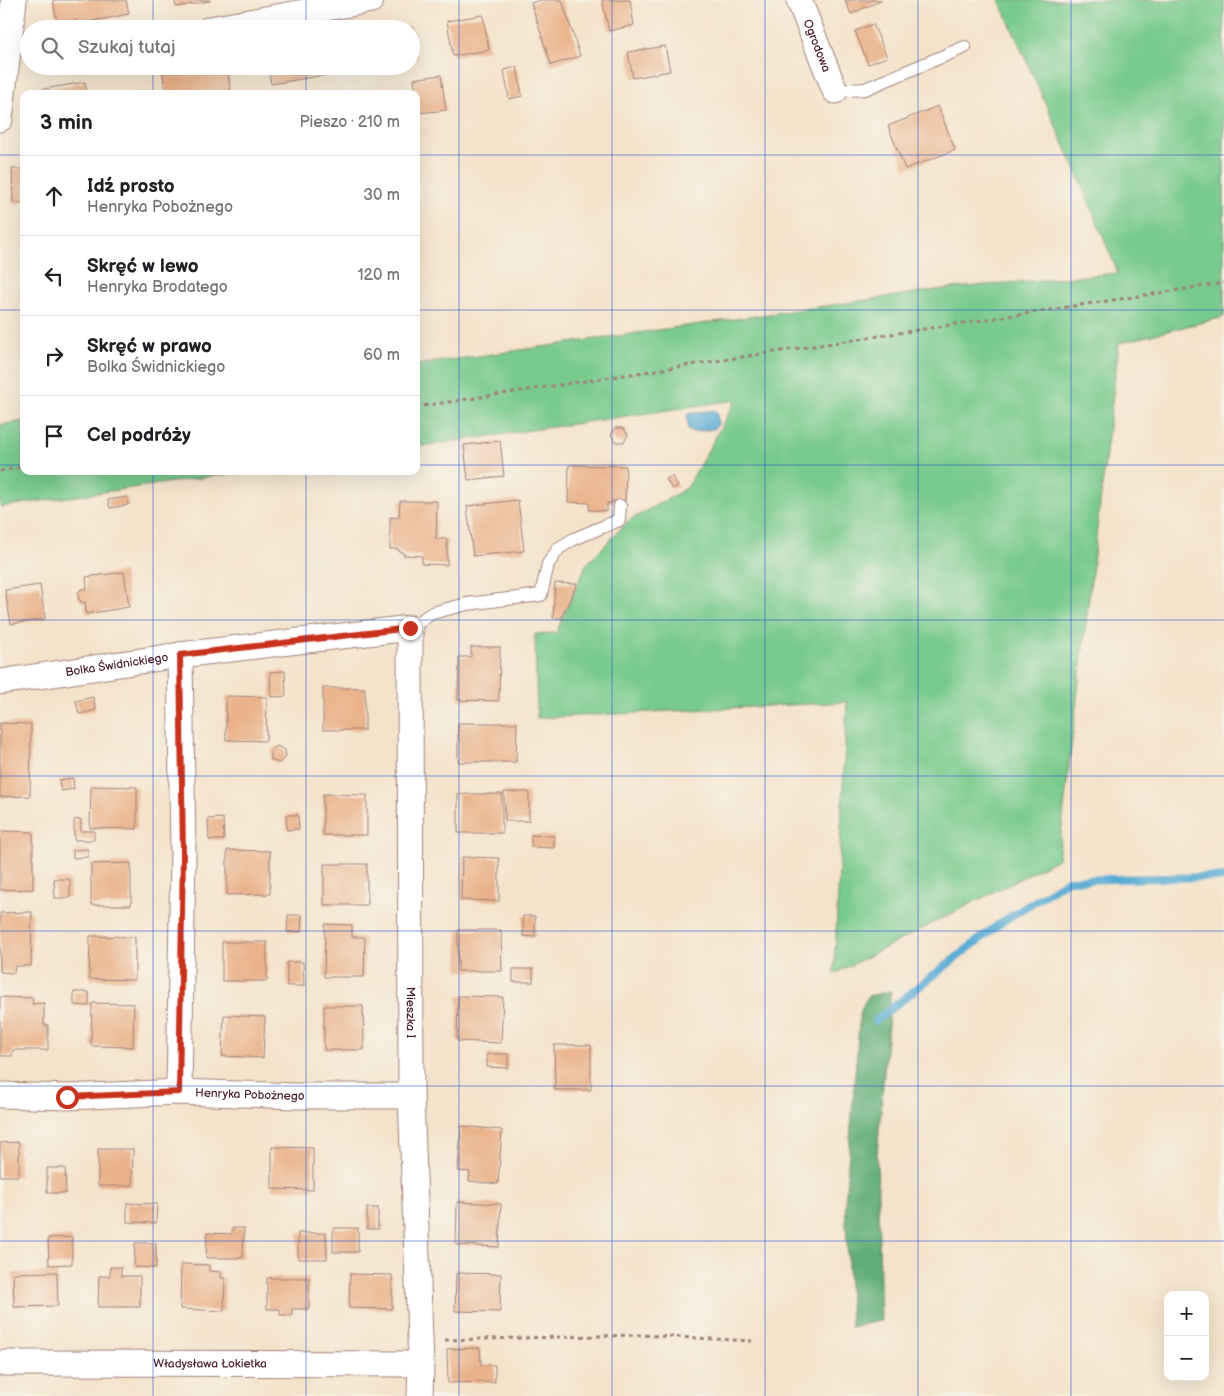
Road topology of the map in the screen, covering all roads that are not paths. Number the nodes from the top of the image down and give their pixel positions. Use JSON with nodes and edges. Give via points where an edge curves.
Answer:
{"nodes":[{"id":1,"x":14,"y":0,"type":"edge"},
{"id":2,"x":371,"y":0,"type":"edge"},
{"id":3,"x":800,"y":0,"type":"edge"},
{"id":4,"x":260,"y":20,"type":"edge"},
{"id":5,"x":966,"y":47,"type":"dead end"},
{"id":6,"x":18,"y":63,"type":"edge"},
{"id":7,"x":836,"y":91,"type":"joint"},
{"id":8,"x":0,"y":119,"type":"edge"},
{"id":9,"x":620,"y":506,"type":"dead end"},
{"id":10,"x":410,"y":628,"type":"junction"},
{"id":11,"x":180,"y":655,"type":"junction"},
{"id":12,"x":0,"y":682,"type":"edge"},
{"id":13,"x":179,"y":1092,"type":"junction"},
{"id":14,"x":0,"y":1095,"type":"edge"},
{"id":15,"x":411,"y":1096,"type":"junction"},
{"id":16,"x":420,"y":1352,"type":"junction"},
{"id":17,"x":0,"y":1364,"type":"edge"},
{"id":18,"x":420,"y":1396,"type":"edge"}],
"edges":[{"from":1,"to":6,"type":"street"},
{"from":2,"to":4,"type":"street"},
{"from":3,"to":7,"type":"street","name":"Ogrodowa"},
{"from":5,"to":7,"type":"lane","via":[[865,89]]},
{"from":6,"to":8,"type":"street"},
{"from":9,"to":10,"type":"lane","via":[[619,520],[559,548],[548,564],[541,595],[467,604],[432,613]]},
{"from":10,"to":11,"type":"street","name":"Bolka Świdnickiego"},
{"from":10,"to":15,"type":"street","name":"Mieszka I"},
{"from":11,"to":12,"type":"street","name":"Bolka Świdnickiego"},
{"from":11,"to":13,"type":"street","via":[[183,853]]},
{"from":13,"to":14,"type":"street","name":"Henryka Pobożnego","via":[[67,1097]]},
{"from":13,"to":15,"type":"street","name":"Henryka Pobożnego"},
{"from":15,"to":16,"type":"street","name":"Mieszka I"},
{"from":16,"to":17,"type":"street","name":"Władysława Łokietka"},
{"from":16,"to":18,"type":"street","name":"Mieszka I"}]}
